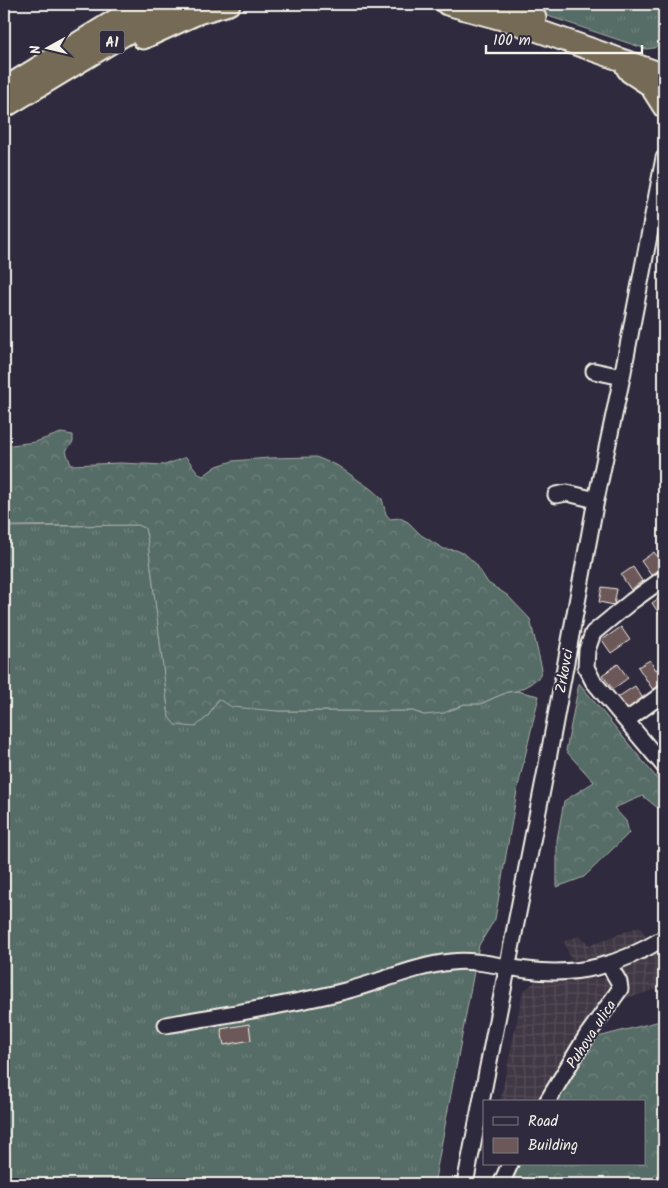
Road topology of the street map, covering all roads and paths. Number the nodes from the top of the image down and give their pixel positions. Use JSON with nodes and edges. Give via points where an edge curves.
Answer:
{"nodes":[{"id":1,"x":142,"y":4,"type":"edge"},
{"id":2,"x":175,"y":4,"type":"edge"},
{"id":3,"x":229,"y":4,"type":"edge"},
{"id":4,"x":446,"y":4,"type":"edge"},
{"id":5,"x":506,"y":4,"type":"edge"},
{"id":6,"x":621,"y":60,"type":"junction"},
{"id":7,"x":664,"y":64,"type":"edge"},
{"id":8,"x":664,"y":73,"type":"edge"},
{"id":9,"x":48,"y":79,"type":"junction"},
{"id":10,"x":4,"y":90,"type":"edge"},
{"id":11,"x":4,"y":107,"type":"edge"},
{"id":12,"x":664,"y":107,"type":"edge"},
{"id":13,"x":664,"y":158,"type":"edge"},
{"id":14,"x":594,"y":371,"type":"dead end"},
{"id":15,"x":622,"y":377,"type":"junction"},
{"id":16,"x":556,"y":495,"type":"dead end"},
{"id":17,"x":596,"y":500,"type":"junction"},
{"id":18,"x":664,"y":578,"type":"edge"},
{"id":19,"x":664,"y":693,"type":"edge"},
{"id":20,"x":626,"y":720,"type":"junction"},
{"id":21,"x":664,"y":766,"type":"edge"},
{"id":22,"x":664,"y":938,"type":"edge"},
{"id":23,"x":609,"y":965,"type":"junction"},
{"id":24,"x":508,"y":966,"type":"junction"},
{"id":25,"x":166,"y":1025,"type":"dead end"},
{"id":26,"x":548,"y":1100,"type":"edge"},
{"id":27,"x":509,"y":1166,"type":"edge"},
{"id":28,"x":465,"y":1184,"type":"edge"},
{"id":29,"x":501,"y":1184,"type":"edge"}],
"edges":[{"from":1,"to":10,"type":"highway","number":"A1"},
{"from":2,"to":9,"type":"highway","number":"A1"},
{"from":3,"to":9,"type":"highway","via":[[155,31],[62,81]]},
{"from":4,"to":6,"type":"highway","via":[[513,22]]},
{"from":5,"to":7,"type":"highway","via":[[538,19],[655,57]]},
{"from":6,"to":8,"type":"highway"},
{"from":6,"to":12,"type":"highway","via":[[630,72],[650,85]]},
{"from":9,"to":11,"type":"highway","number":"A1"},
{"from":13,"to":15,"type":"street","name":"Zrkovci"},
{"from":14,"to":15,"type":"street"},
{"from":15,"to":17,"type":"street","name":"Zrkovci"},
{"from":16,"to":17,"type":"street","via":[[567,493]]},
{"from":17,"to":24,"type":"street","name":"Zrkovci"},
{"from":18,"to":20,"type":"street","via":[[593,633],[587,650],[586,666],[593,681]]},
{"from":19,"to":20,"type":"street"},
{"from":20,"to":21,"type":"street"},
{"from":22,"to":23,"type":"street"},
{"from":23,"to":24,"type":"street","via":[[571,971]]},
{"from":23,"to":26,"type":"street","name":"Puhova ulica","via":[[620,989]]},
{"from":24,"to":25,"type":"street","via":[[460,962],[431,965],[407,970],[359,988],[286,1005]]},
{"from":24,"to":28,"type":"street","name":"Zrkovci"},
{"from":27,"to":29,"type":"street"}]}
